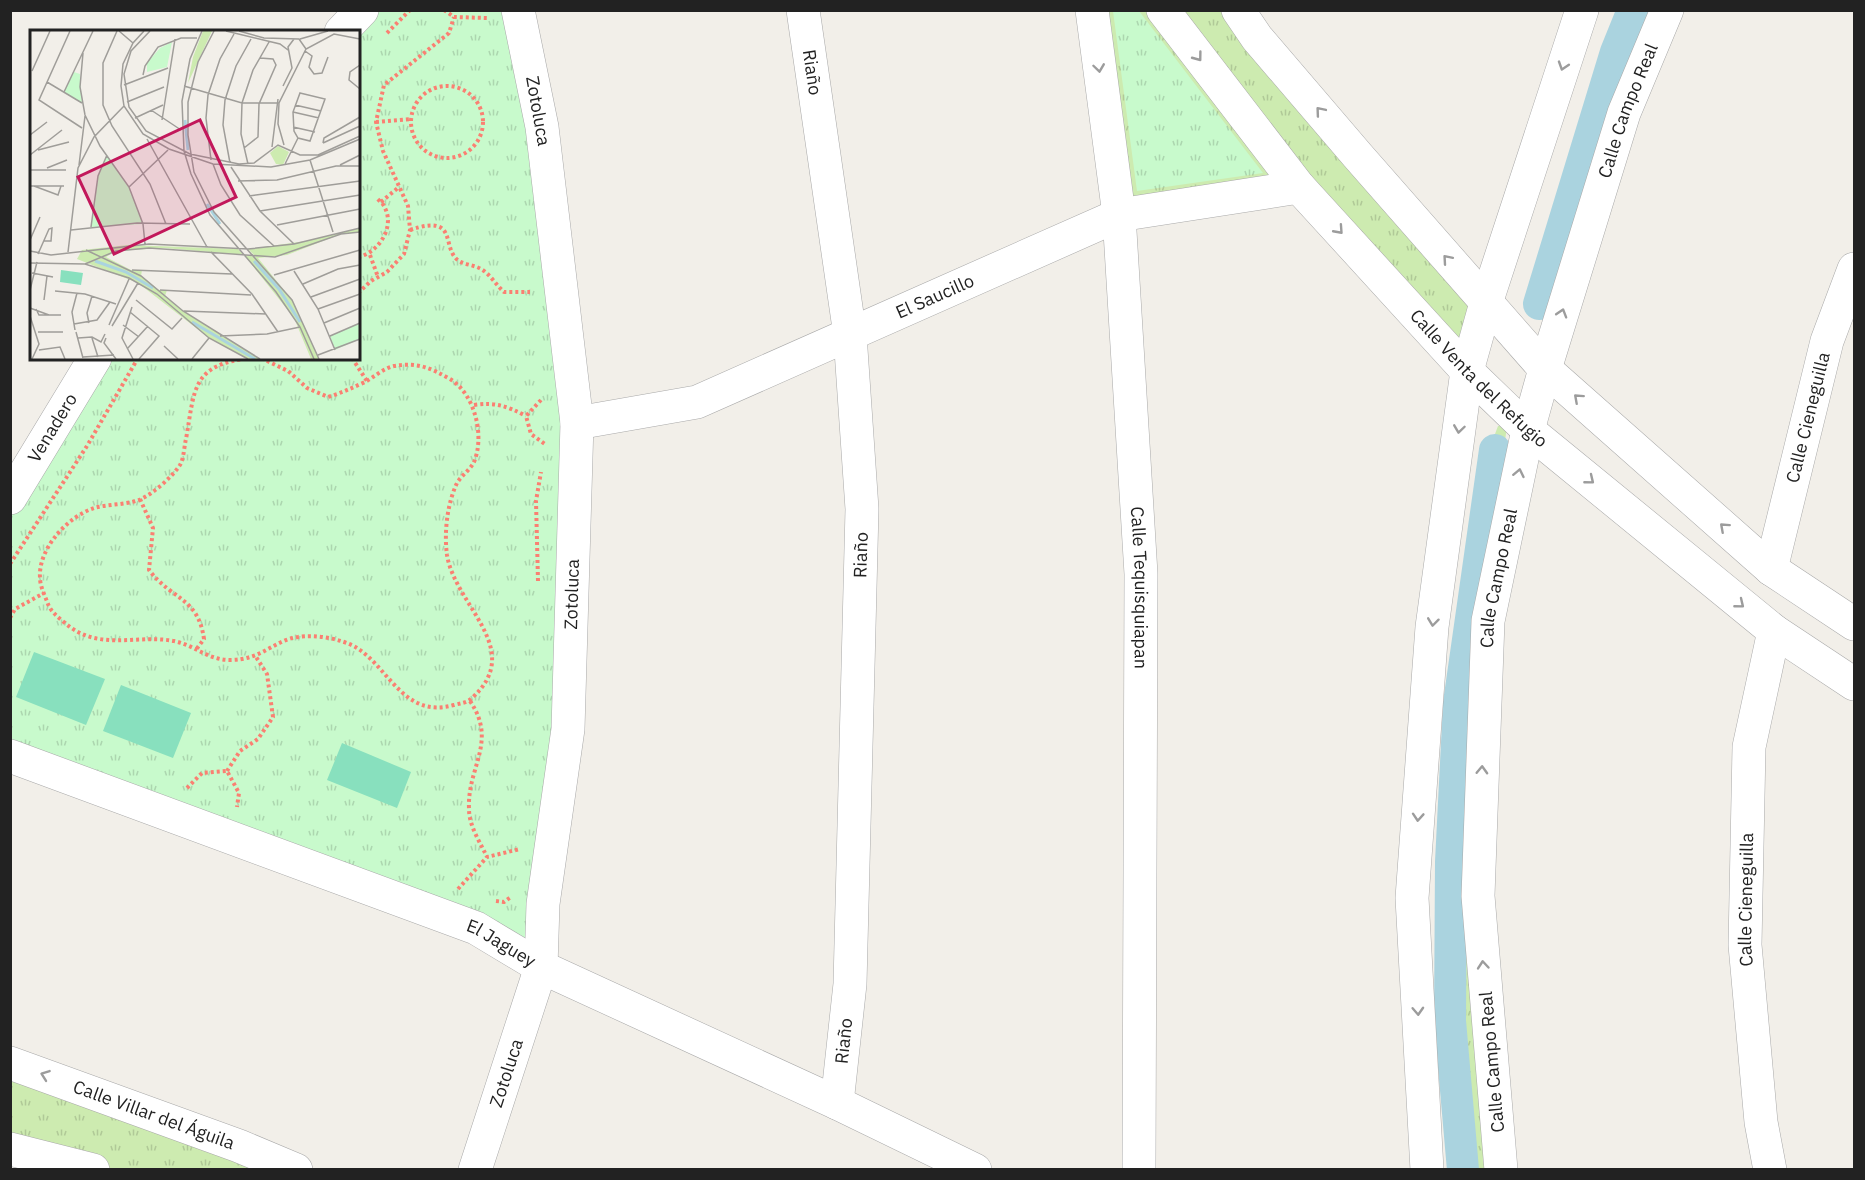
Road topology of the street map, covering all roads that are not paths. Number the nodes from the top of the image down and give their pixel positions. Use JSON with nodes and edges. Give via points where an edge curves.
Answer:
{"nodes":[{"id":1,"x":362,"y":10,"type":"edge"},
{"id":2,"x":803,"y":10,"type":"edge"},
{"id":3,"x":1092,"y":10,"type":"edge"},
{"id":4,"x":1162,"y":10,"type":"edge"},
{"id":5,"x":1238,"y":10,"type":"edge"},
{"id":6,"x":1667,"y":10,"type":"edge"},
{"id":7,"x":504,"y":14,"type":"edge"},
{"id":8,"x":1576,"y":15,"type":"edge"},
{"id":9,"x":343,"y":30,"type":"edge"},
{"id":10,"x":1299,"y":187,"type":"junction"},
{"id":11,"x":1119,"y":215,"type":"junction"},
{"id":12,"x":1854,"y":269,"type":"edge"},
{"id":13,"x":1486,"y":303,"type":"junction"},
{"id":14,"x":850,"y":335,"type":"junction"},
{"id":15,"x":94,"y":360,"type":"edge"},
{"id":16,"x":1545,"y":369,"type":"junction"},
{"id":17,"x":1467,"y":371,"type":"junction"},
{"id":18,"x":577,"y":423,"type":"junction"},
{"id":19,"x":1528,"y":430,"type":"junction"},
{"id":20,"x":10,"y":498,"type":"edge"},
{"id":21,"x":1771,"y":569,"type":"junction"},
{"id":22,"x":1854,"y":624,"type":"edge"},
{"id":23,"x":1774,"y":631,"type":"junction"},
{"id":24,"x":1854,"y":684,"type":"edge"},
{"id":25,"x":10,"y":756,"type":"edge"},
{"id":26,"x":541,"y":968,"type":"junction"},
{"id":27,"x":10,"y":1063,"type":"edge"},
{"id":28,"x":837,"y":1103,"type":"junction"},
{"id":29,"x":10,"y":1149,"type":"edge"},
{"id":30,"x":93,"y":1170,"type":"edge"},
{"id":31,"x":296,"y":1170,"type":"edge"},
{"id":32,"x":475,"y":1170,"type":"edge"},
{"id":33,"x":975,"y":1170,"type":"edge"},
{"id":34,"x":1139,"y":1170,"type":"edge"},
{"id":35,"x":1427,"y":1170,"type":"edge"},
{"id":36,"x":1501,"y":1170,"type":"edge"},
{"id":37,"x":1770,"y":1170,"type":"edge"}],
"edges":[{"from":1,"to":9,"type":"street"},
{"from":2,"to":14,"type":"street","name":"Riaño"},
{"from":3,"to":11,"type":"street","name":"Calle Tequisquiapan","one_way":true},
{"from":4,"to":10,"type":"street","name":"Calle Venta del Refugio","one_way":true},
{"from":13,"to":5,"type":"street","one_way":true,"via":[[1265,47]]},
{"from":16,"to":6,"type":"street","name":"Calle Campo Real","one_way":true,"via":[[1624,113]]},
{"from":7,"to":18,"type":"street","name":"Zotoluca","via":[[542,127]]},
{"from":8,"to":13,"type":"street","one_way":true},
{"from":10,"to":11,"type":"street","name":"El Saucillo"},
{"from":10,"to":17,"type":"street","name":"Calle Venta del Refugio","one_way":true},
{"from":11,"to":14,"type":"street","name":"El Saucillo"},
{"from":11,"to":34,"type":"street","name":"Calle Tequisquiapan","via":[[1141,574]]},
{"from":12,"to":21,"type":"street","name":"Calle Cieneguilla","via":[[1827,341]]},
{"from":13,"to":16,"type":"street"},
{"from":13,"to":17,"type":"street"},
{"from":14,"to":18,"type":"street","name":"El Saucillo","via":[[697,402]]},
{"from":14,"to":28,"type":"street","name":"Riaño","via":[[862,510],[850,984]]},
{"from":15,"to":20,"type":"street","name":"Venadero"},
{"from":16,"to":19,"type":"street","name":"Calle Campo Real"},
{"from":21,"to":16,"type":"street","one_way":true},
{"from":17,"to":19,"type":"street","name":"Calle Venta del Refugio"},
{"from":17,"to":35,"type":"street","one_way":true,"via":[[1432,627],[1412,898]]},
{"from":18,"to":26,"type":"street","name":"Zotoluca","via":[[568,729],[543,904]]},
{"from":19,"to":23,"type":"street","name":"Calle Venta del Refugio","one_way":true},
{"from":36,"to":19,"type":"street","name":"Calle Campo Real","one_way":true,"via":[[1478,896],[1488,621]]},
{"from":21,"to":22,"type":"street"},
{"from":23,"to":24,"type":"street","name":"Calle Venta del Refugio"},
{"from":23,"to":37,"type":"street","name":"Calle Cieneguilla","via":[[1749,747],[1745,945],[1761,1122]]},
{"from":25,"to":26,"type":"street","name":"El Jaguey","via":[[458,899],[476,928]]},
{"from":26,"to":28,"type":"street","name":"El Jaguey"},
{"from":26,"to":32,"type":"street","name":"Zotoluca"},
{"from":31,"to":27,"type":"street","name":"Calle Villar del Águila","one_way":true},
{"from":28,"to":33,"type":"street","name":"El Jaguey"},
{"from":29,"to":30,"type":"street"}]}
